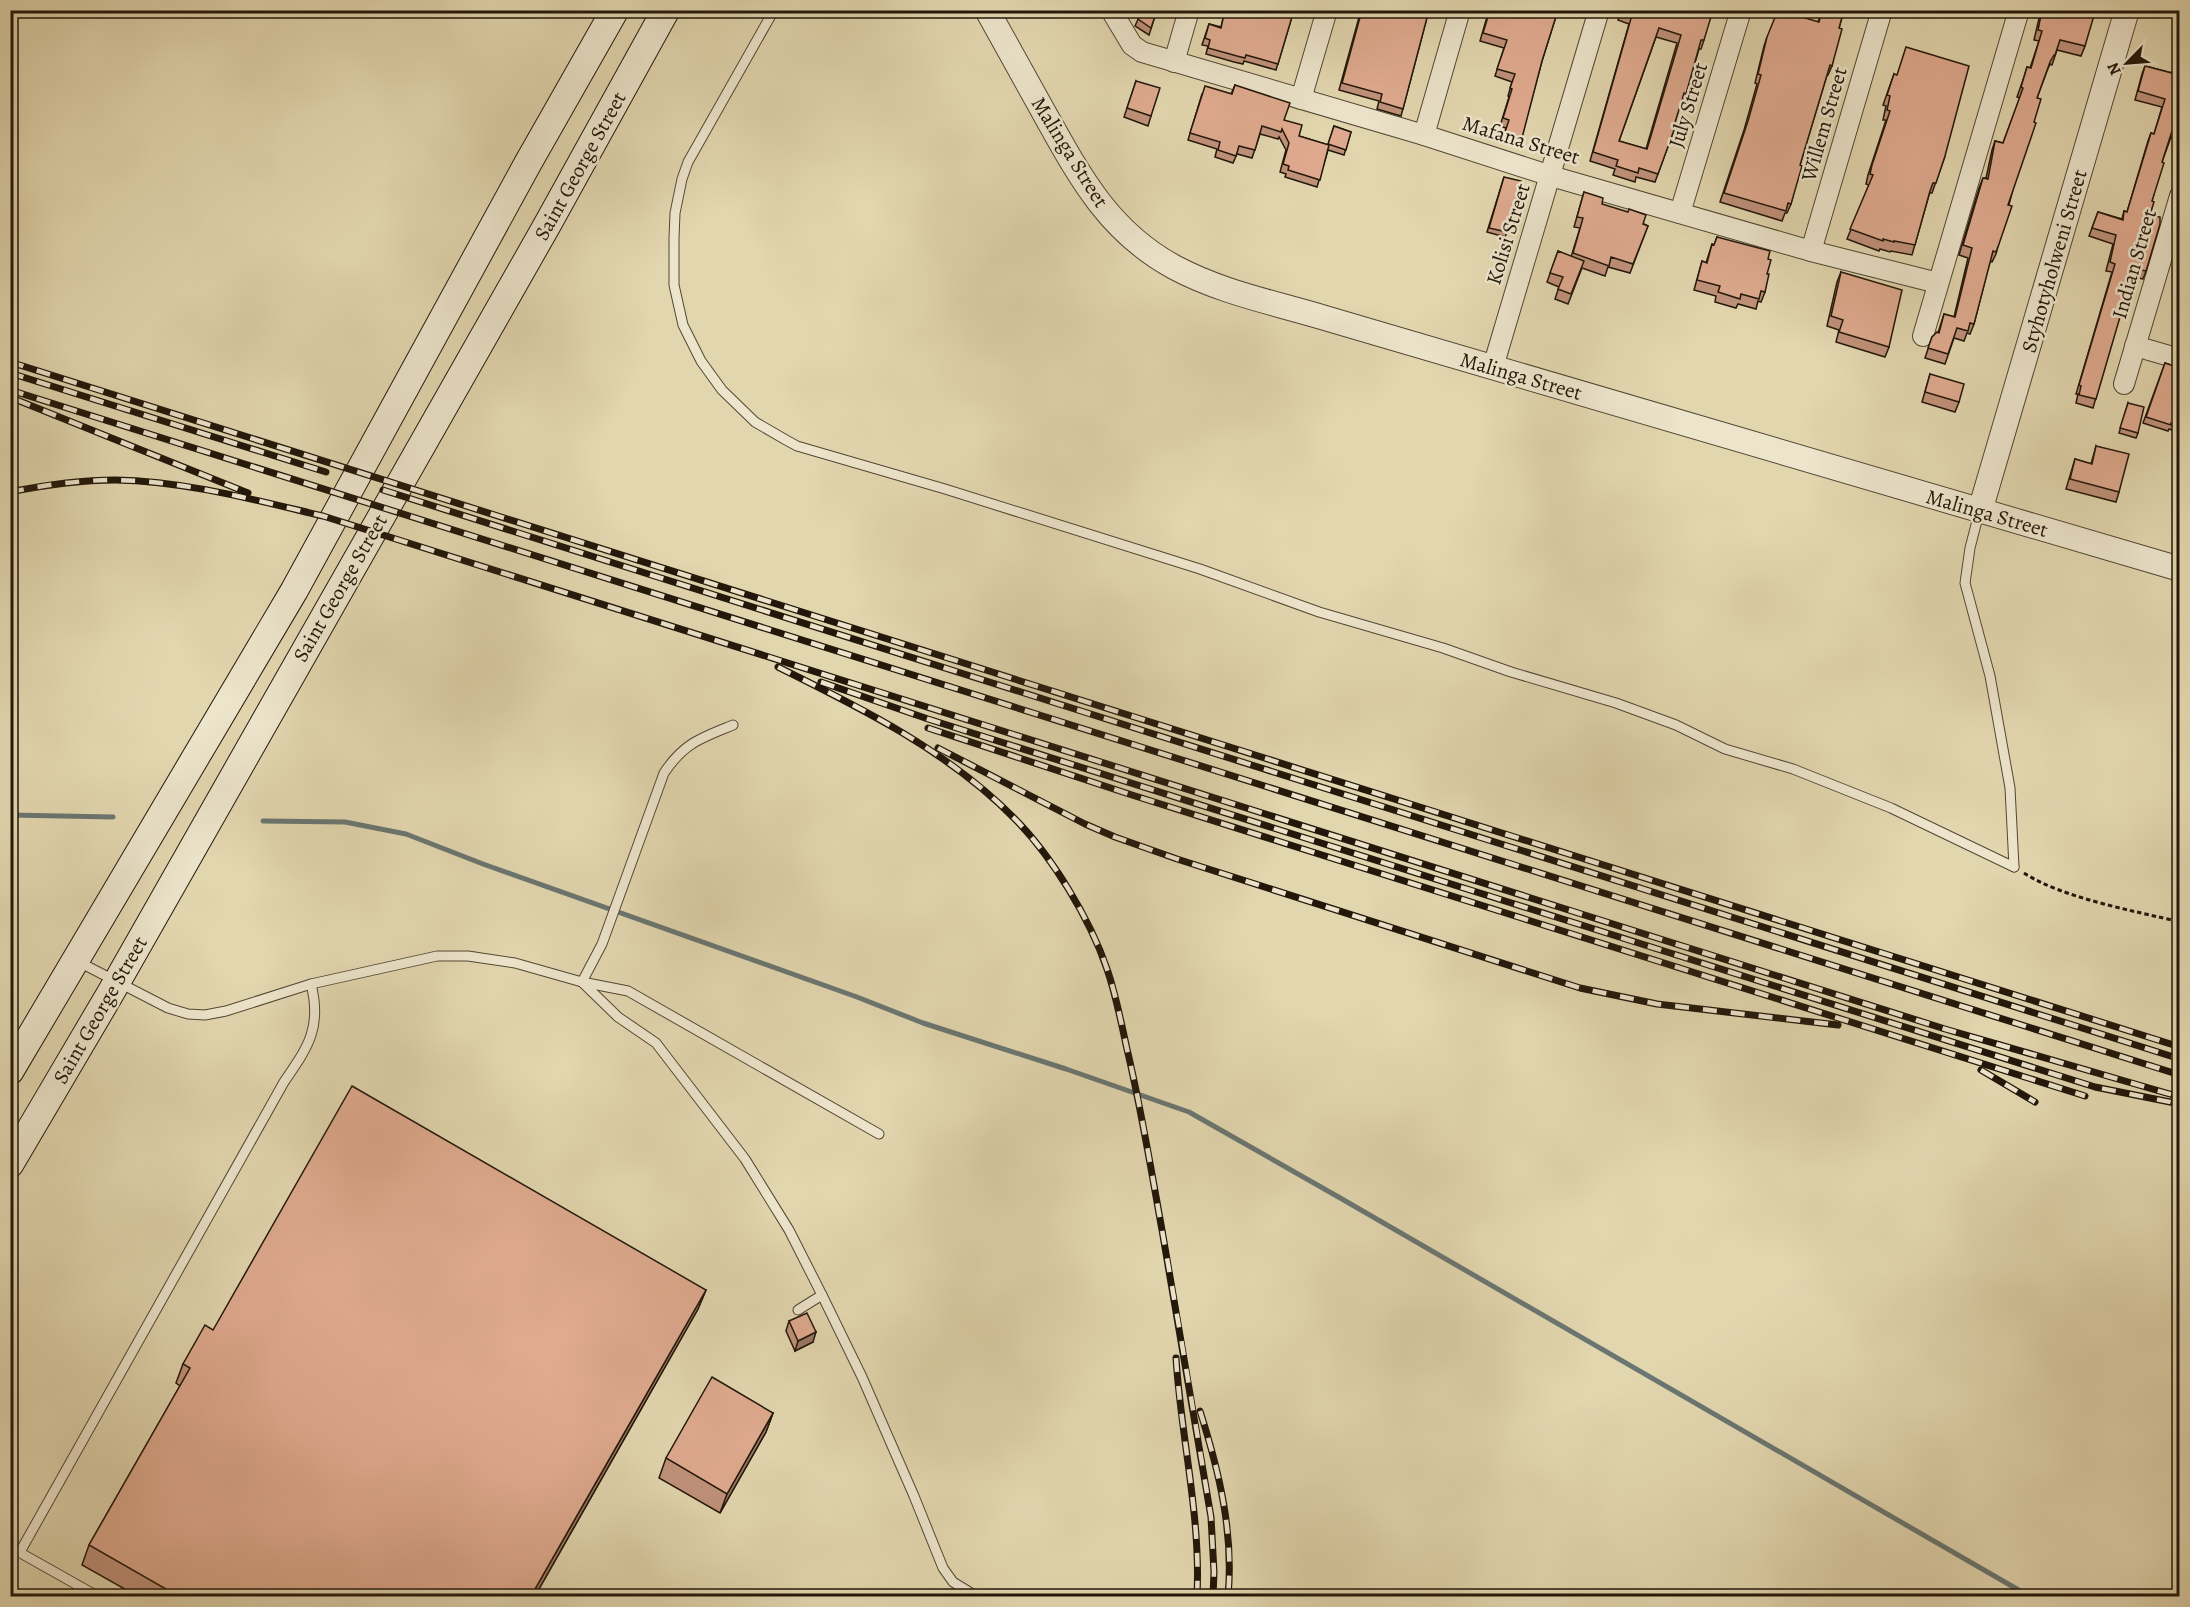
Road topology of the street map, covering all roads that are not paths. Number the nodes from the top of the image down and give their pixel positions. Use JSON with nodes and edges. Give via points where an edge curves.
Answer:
{"nodes":[{"id":1,"x":615,"y":10,"type":"edge"},
{"id":2,"x":666,"y":10,"type":"edge"},
{"id":3,"x":774,"y":10,"type":"edge"},
{"id":4,"x":987,"y":10,"type":"edge"},
{"id":5,"x":1112,"y":10,"type":"edge"},
{"id":6,"x":1189,"y":10,"type":"edge"},
{"id":7,"x":1327,"y":10,"type":"edge"},
{"id":8,"x":1460,"y":10,"type":"edge"},
{"id":9,"x":1599,"y":10,"type":"edge"},
{"id":10,"x":1741,"y":10,"type":"edge"},
{"id":11,"x":1882,"y":10,"type":"edge"},
{"id":12,"x":2019,"y":10,"type":"edge"},
{"id":13,"x":2127,"y":10,"type":"edge"},
{"id":14,"x":1174,"y":62,"type":"junction"},
{"id":15,"x":1301,"y":99,"type":"junction"},
{"id":16,"x":1424,"y":135,"type":"junction"},
{"id":17,"x":1551,"y":176,"type":"junction"},
{"id":18,"x":2180,"y":195,"type":"edge"},
{"id":19,"x":1680,"y":213,"type":"junction"},
{"id":20,"x":1811,"y":251,"type":"junction"},
{"id":21,"x":1938,"y":283,"type":"junction"},
{"id":22,"x":1923,"y":336,"type":"dead end"},
{"id":23,"x":2135,"y":346,"type":"junction"},
{"id":24,"x":2180,"y":359,"type":"edge"},
{"id":25,"x":1493,"y":367,"type":"junction"},
{"id":26,"x":2124,"y":384,"type":"dead end"},
{"id":27,"x":1980,"y":511,"type":"junction"},
{"id":28,"x":2180,"y":569,"type":"edge"},
{"id":29,"x":733,"y":725,"type":"dead end"},
{"id":30,"x":74,"y":960,"type":"junction"},
{"id":31,"x":117,"y":981,"type":"junction"},
{"id":32,"x":582,"y":982,"type":"junction"},
{"id":33,"x":311,"y":984,"type":"junction"},
{"id":34,"x":10,"y":1071,"type":"edge"},
{"id":35,"x":879,"y":1134,"type":"dead end"},
{"id":36,"x":10,"y":1164,"type":"edge"},
{"id":37,"x":822,"y":1295,"type":"junction"},
{"id":38,"x":798,"y":1310,"type":"dead end"},
{"id":39,"x":10,"y":1547,"type":"edge"},
{"id":40,"x":20,"y":1552,"type":"junction"},
{"id":41,"x":97,"y":1596,"type":"edge"},
{"id":42,"x":976,"y":1596,"type":"edge"}],
"edges":[{"from":1,"to":30,"type":"main road","name":"Saint George Street","via":[[294,591]]},
{"from":2,"to":31,"type":"main road","name":"Saint George Street"},
{"from":3,"to":27,"type":"lane","via":[[688,162],[678,202],[674,285],[689,340],[712,379],[743,413],[797,446],[1200,569],[1319,612],[1616,703],[1676,725],[1725,749],[1793,769],[1891,808],[2014,867],[2010,788],[1992,687],[1965,583]]},
{"from":4,"to":25,"type":"street","name":"Malinga Street","via":[[1091,193],[1120,228],[1157,257],[1212,284]]},
{"from":5,"to":14,"type":"street","name":"Mafana Street","via":[[1132,45]]},
{"from":6,"to":14,"type":"street"},
{"from":7,"to":15,"type":"street"},
{"from":8,"to":16,"type":"street"},
{"from":9,"to":17,"type":"street","name":"Kolisi Street"},
{"from":10,"to":19,"type":"street","name":"July Street"},
{"from":11,"to":20,"type":"street","name":"Willem Street"},
{"from":12,"to":21,"type":"street"},
{"from":13,"to":27,"type":"street","name":"Styhotyholweni Street"},
{"from":14,"to":15,"type":"street","name":"Mafana Street"},
{"from":15,"to":16,"type":"street","name":"Mafana Street"},
{"from":16,"to":17,"type":"street","name":"Mafana Street"},
{"from":17,"to":19,"type":"street","name":"Mafana Street"},
{"from":17,"to":25,"type":"street","name":"Kolisi Street"},
{"from":18,"to":23,"type":"street","name":"Indian Street"},
{"from":19,"to":20,"type":"street","name":"Mafana Street"},
{"from":20,"to":21,"type":"street","name":"Mafana Street"},
{"from":21,"to":22,"type":"street"},
{"from":23,"to":24,"type":"street","name":"Indian Street"},
{"from":23,"to":26,"type":"street","name":"Indian Street"},
{"from":25,"to":27,"type":"street","name":"Malinga Street"},
{"from":27,"to":28,"type":"street","name":"Malinga Street"},
{"from":29,"to":32,"type":"lane","via":[[691,743],[676,755],[664,773],[602,944]]},
{"from":30,"to":31,"type":"lane"},
{"from":30,"to":34,"type":"main road","name":"Saint George Street"},
{"from":31,"to":33,"type":"lane","via":[[168,1008],[204,1015]]},
{"from":31,"to":36,"type":"main road","name":"Saint George Street"},
{"from":32,"to":33,"type":"lane","via":[[515,963],[437,956]]},
{"from":32,"to":35,"type":"lane","via":[[628,991]]},
{"from":32,"to":37,"type":"lane","via":[[618,1017],[656,1043],[745,1159],[789,1230]]},
{"from":33,"to":40,"type":"lane","via":[[316,1018],[308,1046],[284,1082]]},
{"from":37,"to":38,"type":"lane"},
{"from":37,"to":42,"type":"lane","via":[[867,1388],[943,1568],[953,1582]]},
{"from":39,"to":40,"type":"lane"},
{"from":40,"to":41,"type":"lane"}]}
